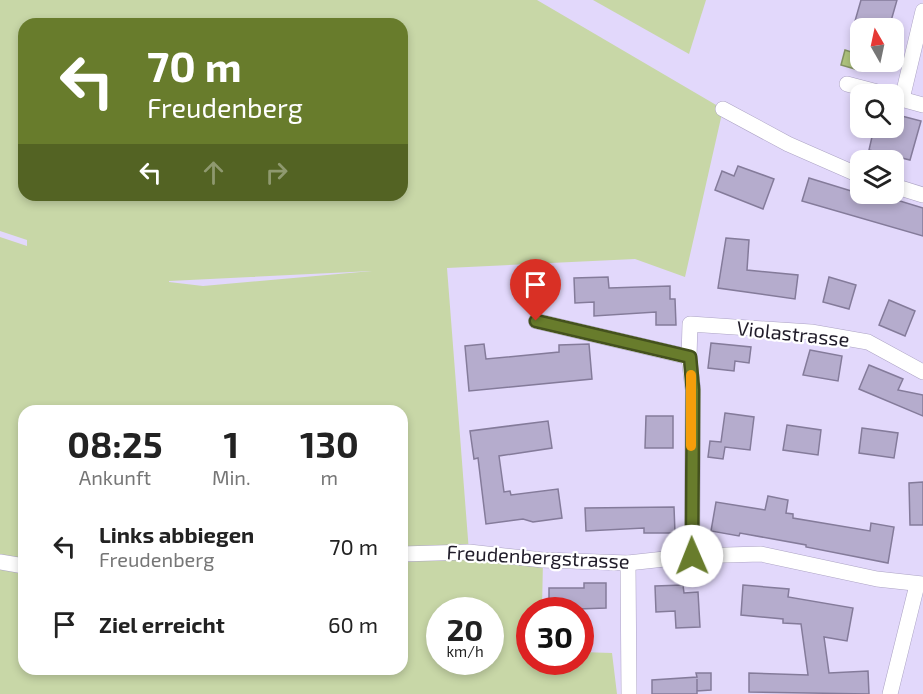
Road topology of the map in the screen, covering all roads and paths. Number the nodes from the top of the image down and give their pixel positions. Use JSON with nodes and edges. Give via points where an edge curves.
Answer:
{"nodes":[{"id":1,"x":923,"y":11,"type":"edge"},
{"id":2,"x":847,"y":84,"type":"dead end"},
{"id":3,"x":902,"y":84,"type":"edge"},
{"id":4,"x":850,"y":85,"type":"edge"},
{"id":5,"x":904,"y":100,"type":"edge"},
{"id":6,"x":923,"y":105,"type":"edge"},
{"id":7,"x":723,"y":109,"type":"dead end"},
{"id":8,"x":850,"y":171,"type":"edge"},
{"id":9,"x":904,"y":189,"type":"edge"},
{"id":10,"x":923,"y":195,"type":"edge"},
{"id":11,"x":536,"y":321,"type":"dead end"},
{"id":12,"x":690,"y":357,"type":"junction"},
{"id":13,"x":923,"y":372,"type":"edge"},
{"id":14,"x":408,"y":555,"type":"edge"},
{"id":15,"x":692,"y":556,"type":"junction"},
{"id":16,"x":0,"y":562,"type":"edge"},
{"id":17,"x":628,"y":563,"type":"junction"},
{"id":18,"x":18,"y":565,"type":"edge"},
{"id":19,"x":920,"y":585,"type":"edge"},
{"id":20,"x":629,"y":694,"type":"edge"},
{"id":21,"x":890,"y":694,"type":"edge"}],
"edges":[{"from":1,"to":3,"type":"street"},
{"from":2,"to":4,"type":"street"},
{"from":5,"to":6,"type":"street"},
{"from":7,"to":8,"type":"street"},
{"from":9,"to":10,"type":"street"},
{"from":11,"to":12,"type":"street"},
{"from":12,"to":13,"type":"street","name":"Violastrasse","via":[[690,324],[811,332],[868,342]]},
{"from":12,"to":15,"type":"street"},
{"from":14,"to":17,"type":"street","name":"Freudenbergstrasse","via":[[469,552]]},
{"from":15,"to":17,"type":"street","name":"Freudenbergstrasse"},
{"from":15,"to":19,"type":"street","name":"Freudenbergstrasse","via":[[761,554]]},
{"from":16,"to":18,"type":"street"},
{"from":17,"to":20,"type":"street"},
{"from":19,"to":21,"type":"street"}]}
